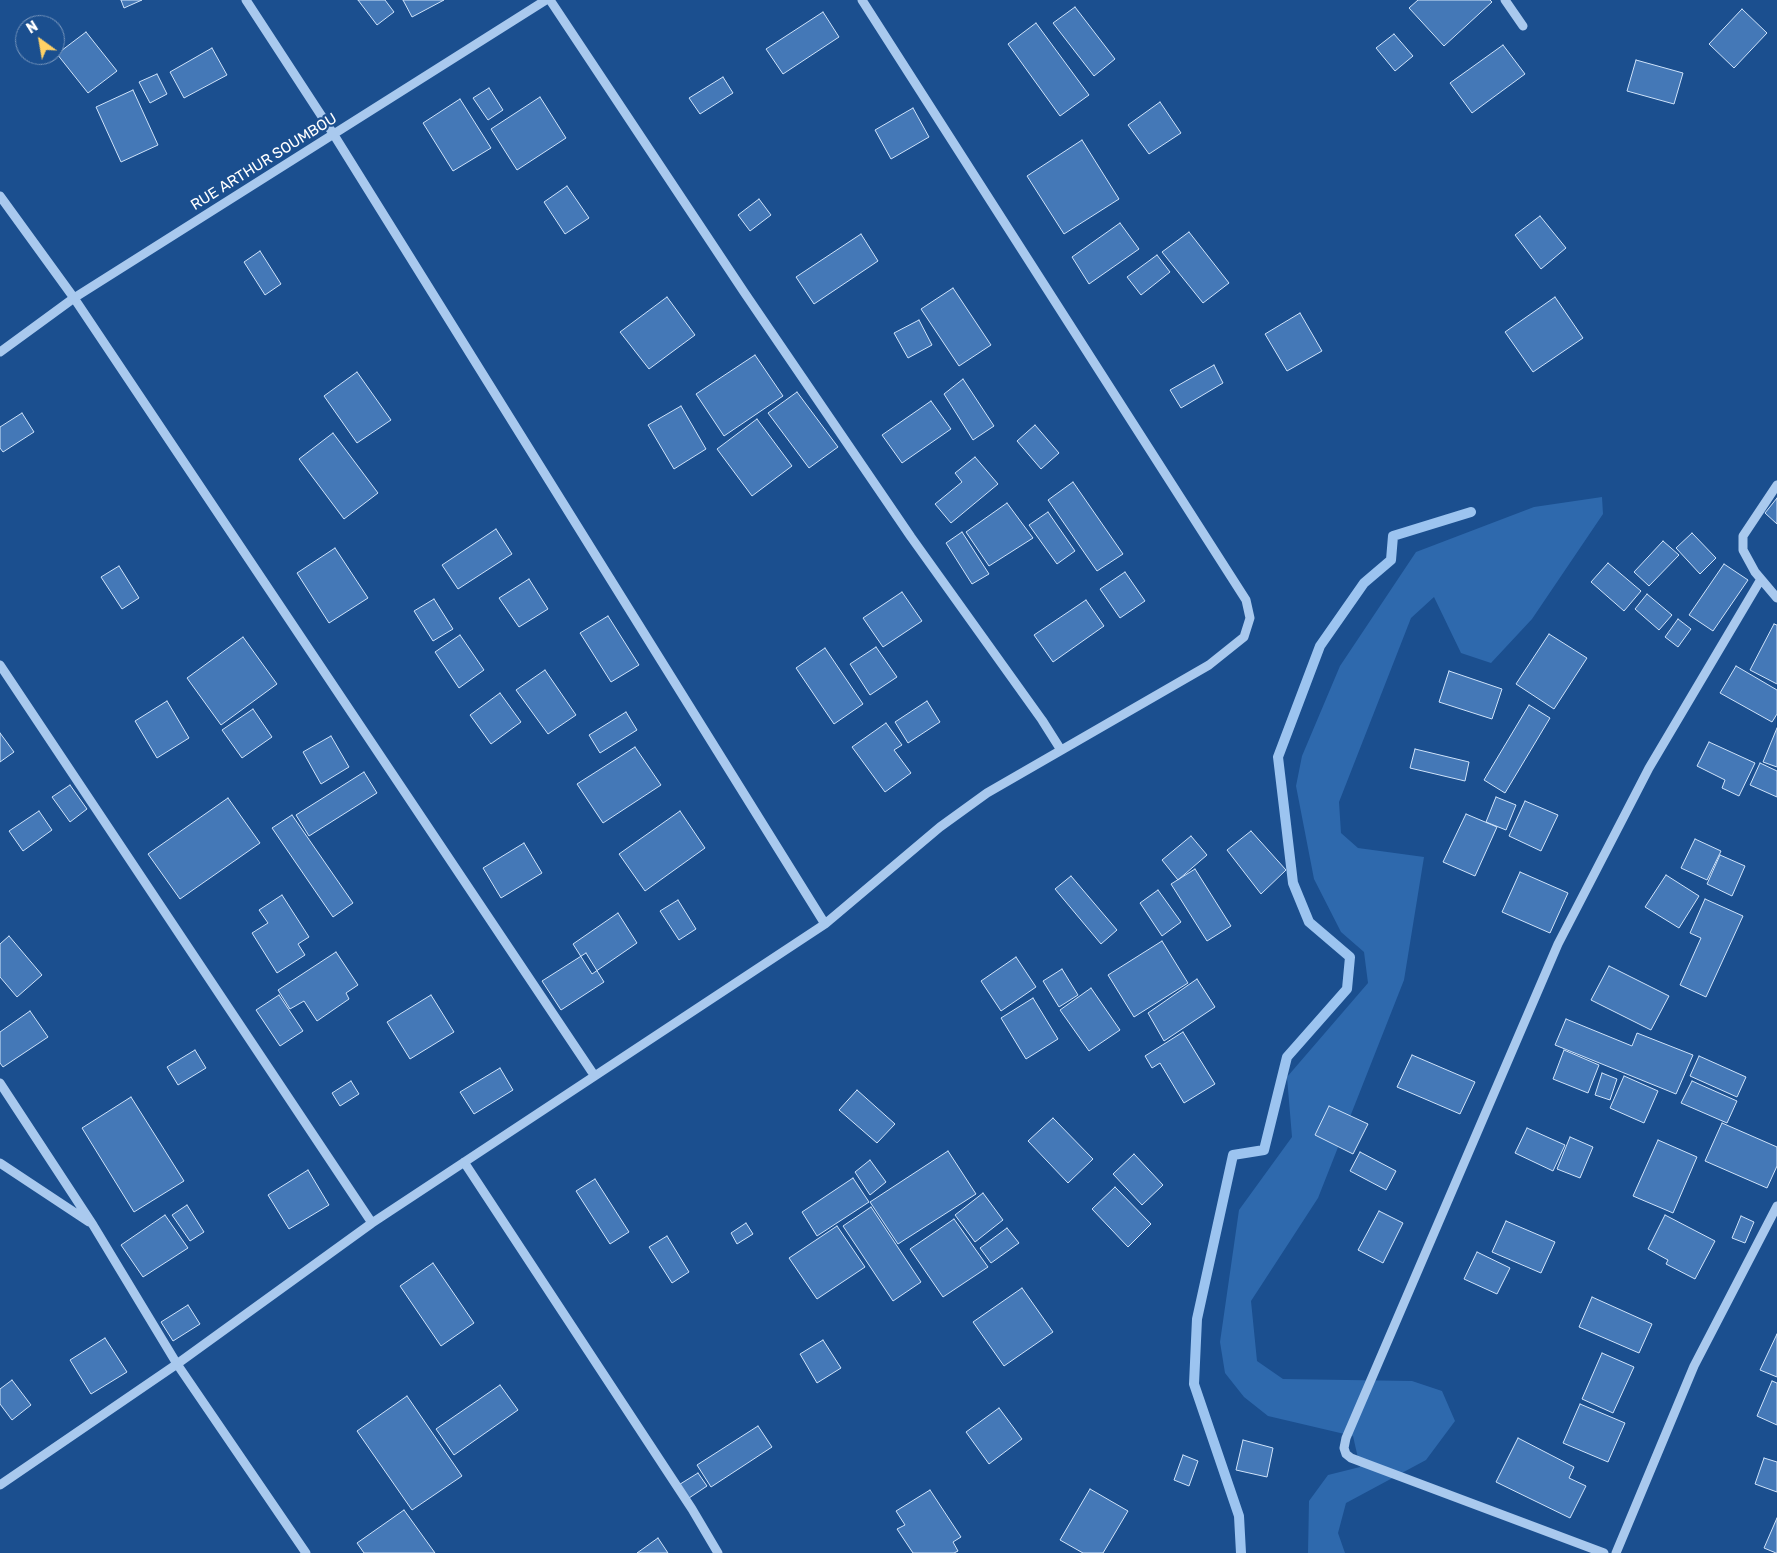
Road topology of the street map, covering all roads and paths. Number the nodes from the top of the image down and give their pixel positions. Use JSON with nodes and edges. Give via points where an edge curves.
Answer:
{"nodes":[{"id":1,"x":246,"y":0,"type":"edge"},
{"id":2,"x":546,"y":0,"type":"edge"},
{"id":3,"x":550,"y":0,"type":"edge"},
{"id":4,"x":862,"y":0,"type":"edge"},
{"id":5,"x":1505,"y":0,"type":"edge"},
{"id":6,"x":1523,"y":26,"type":"dead end"},
{"id":7,"x":334,"y":135,"type":"junction"},
{"id":8,"x":0,"y":196,"type":"edge"},
{"id":9,"x":74,"y":298,"type":"junction"},
{"id":10,"x":0,"y":352,"type":"edge"},
{"id":11,"x":1777,"y":485,"type":"edge"},
{"id":12,"x":1761,"y":579,"type":"junction"},
{"id":13,"x":1777,"y":598,"type":"edge"},
{"id":14,"x":0,"y":665,"type":"edge"},
{"id":15,"x":1061,"y":750,"type":"junction"},
{"id":16,"x":825,"y":924,"type":"junction"},
{"id":17,"x":594,"y":1076,"type":"junction"},
{"id":18,"x":0,"y":1083,"type":"edge"},
{"id":19,"x":464,"y":1162,"type":"junction"},
{"id":20,"x":0,"y":1163,"type":"edge"},
{"id":21,"x":1777,"y":1206,"type":"edge"},
{"id":22,"x":372,"y":1223,"type":"junction"},
{"id":23,"x":94,"y":1225,"type":"junction"},
{"id":24,"x":177,"y":1364,"type":"junction"},
{"id":25,"x":0,"y":1485,"type":"edge"},
{"id":26,"x":306,"y":1553,"type":"edge"},
{"id":27,"x":718,"y":1553,"type":"edge"},
{"id":28,"x":1604,"y":1553,"type":"edge"},
{"id":29,"x":1616,"y":1553,"type":"edge"}],
"edges":[{"from":1,"to":7,"type":"street"},
{"from":2,"to":7,"type":"street","name":"RUE ARTHUR SOUMBOU"},
{"from":3,"to":15,"type":"street","via":[[911,537]]},
{"from":4,"to":15,"type":"street","via":[[1246,600],[1250,618],[1244,637],[1209,665]]},
{"from":5,"to":6,"type":"street"},
{"from":7,"to":9,"type":"street","name":"RUE ARTHUR SOUMBOU"},
{"from":7,"to":16,"type":"street"},
{"from":8,"to":9,"type":"street"},
{"from":9,"to":10,"type":"street","name":"RUE ARTHUR SOUMBOU"},
{"from":9,"to":17,"type":"street"},
{"from":11,"to":12,"type":"street","via":[[1743,536],[1746,559]]},
{"from":12,"to":13,"type":"street"},
{"from":12,"to":28,"type":"street","via":[[1649,768],[1558,944],[1344,1448],[1351,1458]]},
{"from":14,"to":22,"type":"street"},
{"from":15,"to":16,"type":"street","via":[[987,793],[940,827]]},
{"from":16,"to":17,"type":"street"},
{"from":17,"to":19,"type":"street"},
{"from":18,"to":23,"type":"street"},
{"from":19,"to":22,"type":"street"},
{"from":19,"to":27,"type":"street"},
{"from":20,"to":23,"type":"street"},
{"from":21,"to":29,"type":"street","via":[[1694,1366]]},
{"from":22,"to":24,"type":"street"},
{"from":23,"to":24,"type":"street"},
{"from":24,"to":25,"type":"street"},
{"from":24,"to":26,"type":"street"}]}
